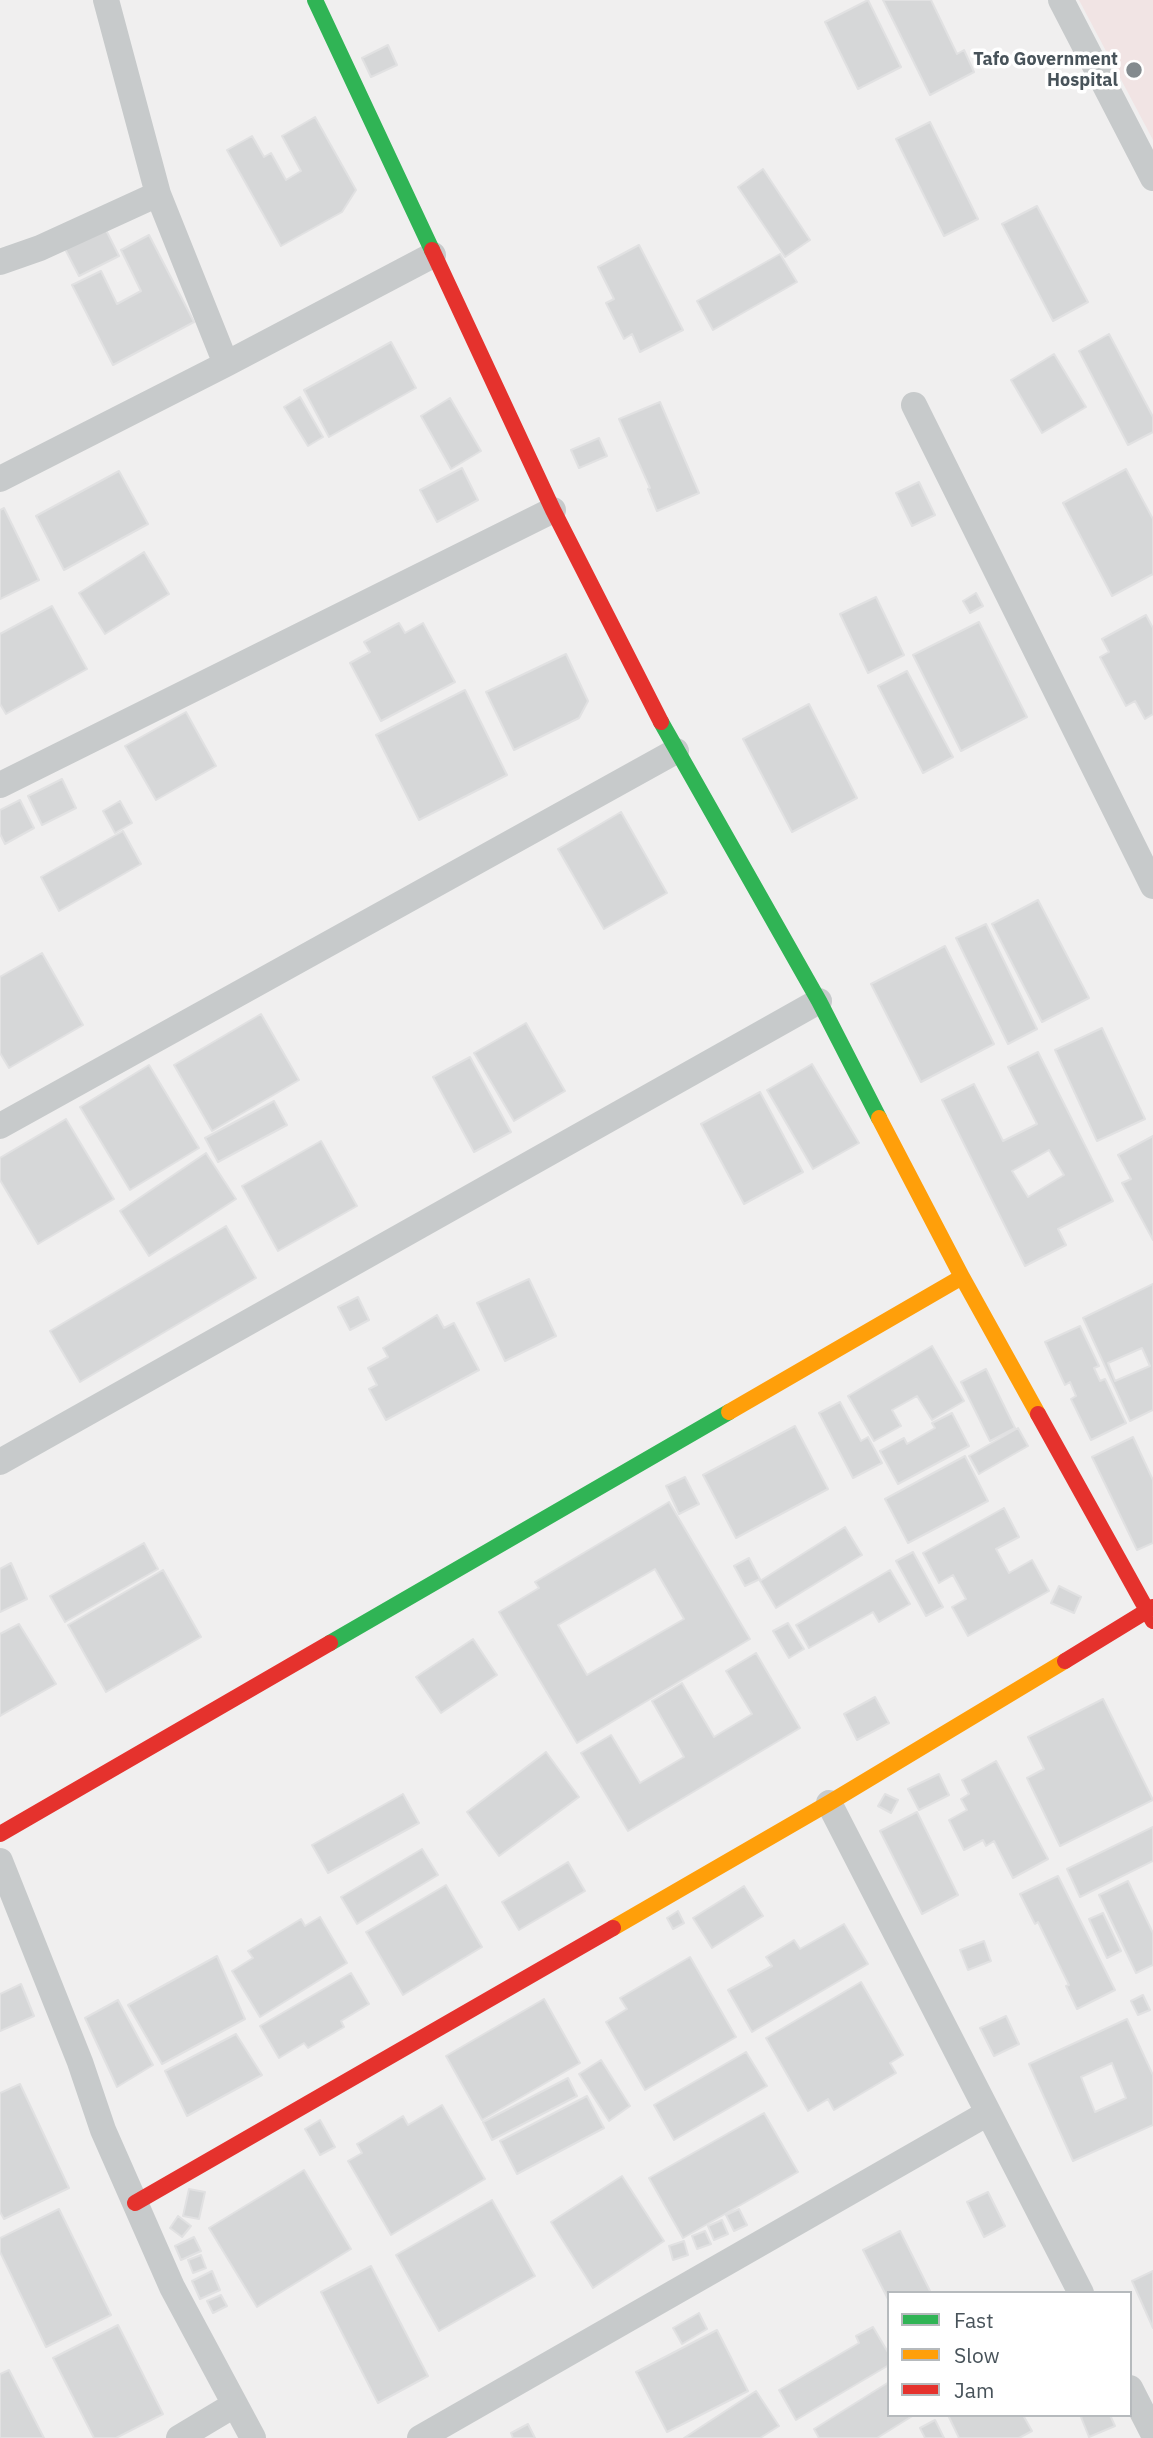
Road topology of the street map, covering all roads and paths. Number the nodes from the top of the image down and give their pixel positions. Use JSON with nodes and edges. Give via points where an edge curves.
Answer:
{"nodes":[{"id":1,"x":106,"y":0,"type":"edge"},
{"id":2,"x":315,"y":0,"type":"edge"},
{"id":3,"x":1060,"y":0,"type":"edge"},
{"id":4,"x":1153,"y":178,"type":"edge"},
{"id":5,"x":158,"y":194,"type":"junction"},
{"id":6,"x":433,"y":255,"type":"junction"},
{"id":7,"x":0,"y":262,"type":"edge"},
{"id":8,"x":226,"y":364,"type":"junction"},
{"id":9,"x":914,"y":405,"type":"dead end"},
{"id":10,"x":0,"y":479,"type":"edge"},
{"id":11,"x":553,"y":510,"type":"junction"},
{"id":12,"x":676,"y":751,"type":"junction"},
{"id":13,"x":0,"y":785,"type":"edge"},
{"id":14,"x":1153,"y":886,"type":"edge"},
{"id":15,"x":819,"y":1001,"type":"junction"},
{"id":16,"x":0,"y":1126,"type":"edge"},
{"id":17,"x":962,"y":1277,"type":"junction"},
{"id":18,"x":0,"y":1462,"type":"edge"},
{"id":19,"x":1151,"y":1612,"type":"edge"},
{"id":20,"x":830,"y":1804,"type":"junction"},
{"id":21,"x":0,"y":1834,"type":"edge"},
{"id":22,"x":0,"y":1861,"type":"edge"},
{"id":23,"x":988,"y":2113,"type":"junction"},
{"id":24,"x":135,"y":2203,"type":"junction"},
{"id":25,"x":1080,"y":2291,"type":"edge"},
{"id":26,"x":1132,"y":2392,"type":"edge"},
{"id":27,"x":234,"y":2405,"type":"junction"},
{"id":28,"x":1153,"y":2433,"type":"edge"},
{"id":29,"x":179,"y":2438,"type":"edge"},
{"id":30,"x":253,"y":2438,"type":"edge"},
{"id":31,"x":419,"y":2438,"type":"edge"}],
"edges":[{"from":1,"to":5,"type":"street"},
{"from":2,"to":6,"type":"street"},
{"from":3,"to":4,"type":"street"},
{"from":5,"to":7,"type":"street"},
{"from":5,"to":8,"type":"street"},
{"from":6,"to":8,"type":"street"},
{"from":6,"to":11,"type":"street"},
{"from":8,"to":10,"type":"street"},
{"from":9,"to":14,"type":"street"},
{"from":11,"to":12,"type":"street"},
{"from":11,"to":13,"type":"street"},
{"from":12,"to":15,"type":"street"},
{"from":12,"to":16,"type":"street"},
{"from":15,"to":17,"type":"street"},
{"from":15,"to":18,"type":"street"},
{"from":17,"to":19,"type":"street"},
{"from":17,"to":21,"type":"street"},
{"from":19,"to":20,"type":"street"},
{"from":20,"to":23,"type":"street"},
{"from":20,"to":24,"type":"street"},
{"from":22,"to":24,"type":"street"},
{"from":23,"to":25,"type":"street"},
{"from":23,"to":31,"type":"street"},
{"from":24,"to":27,"type":"street"},
{"from":26,"to":28,"type":"street"},
{"from":27,"to":29,"type":"street"},
{"from":27,"to":30,"type":"street"}]}
